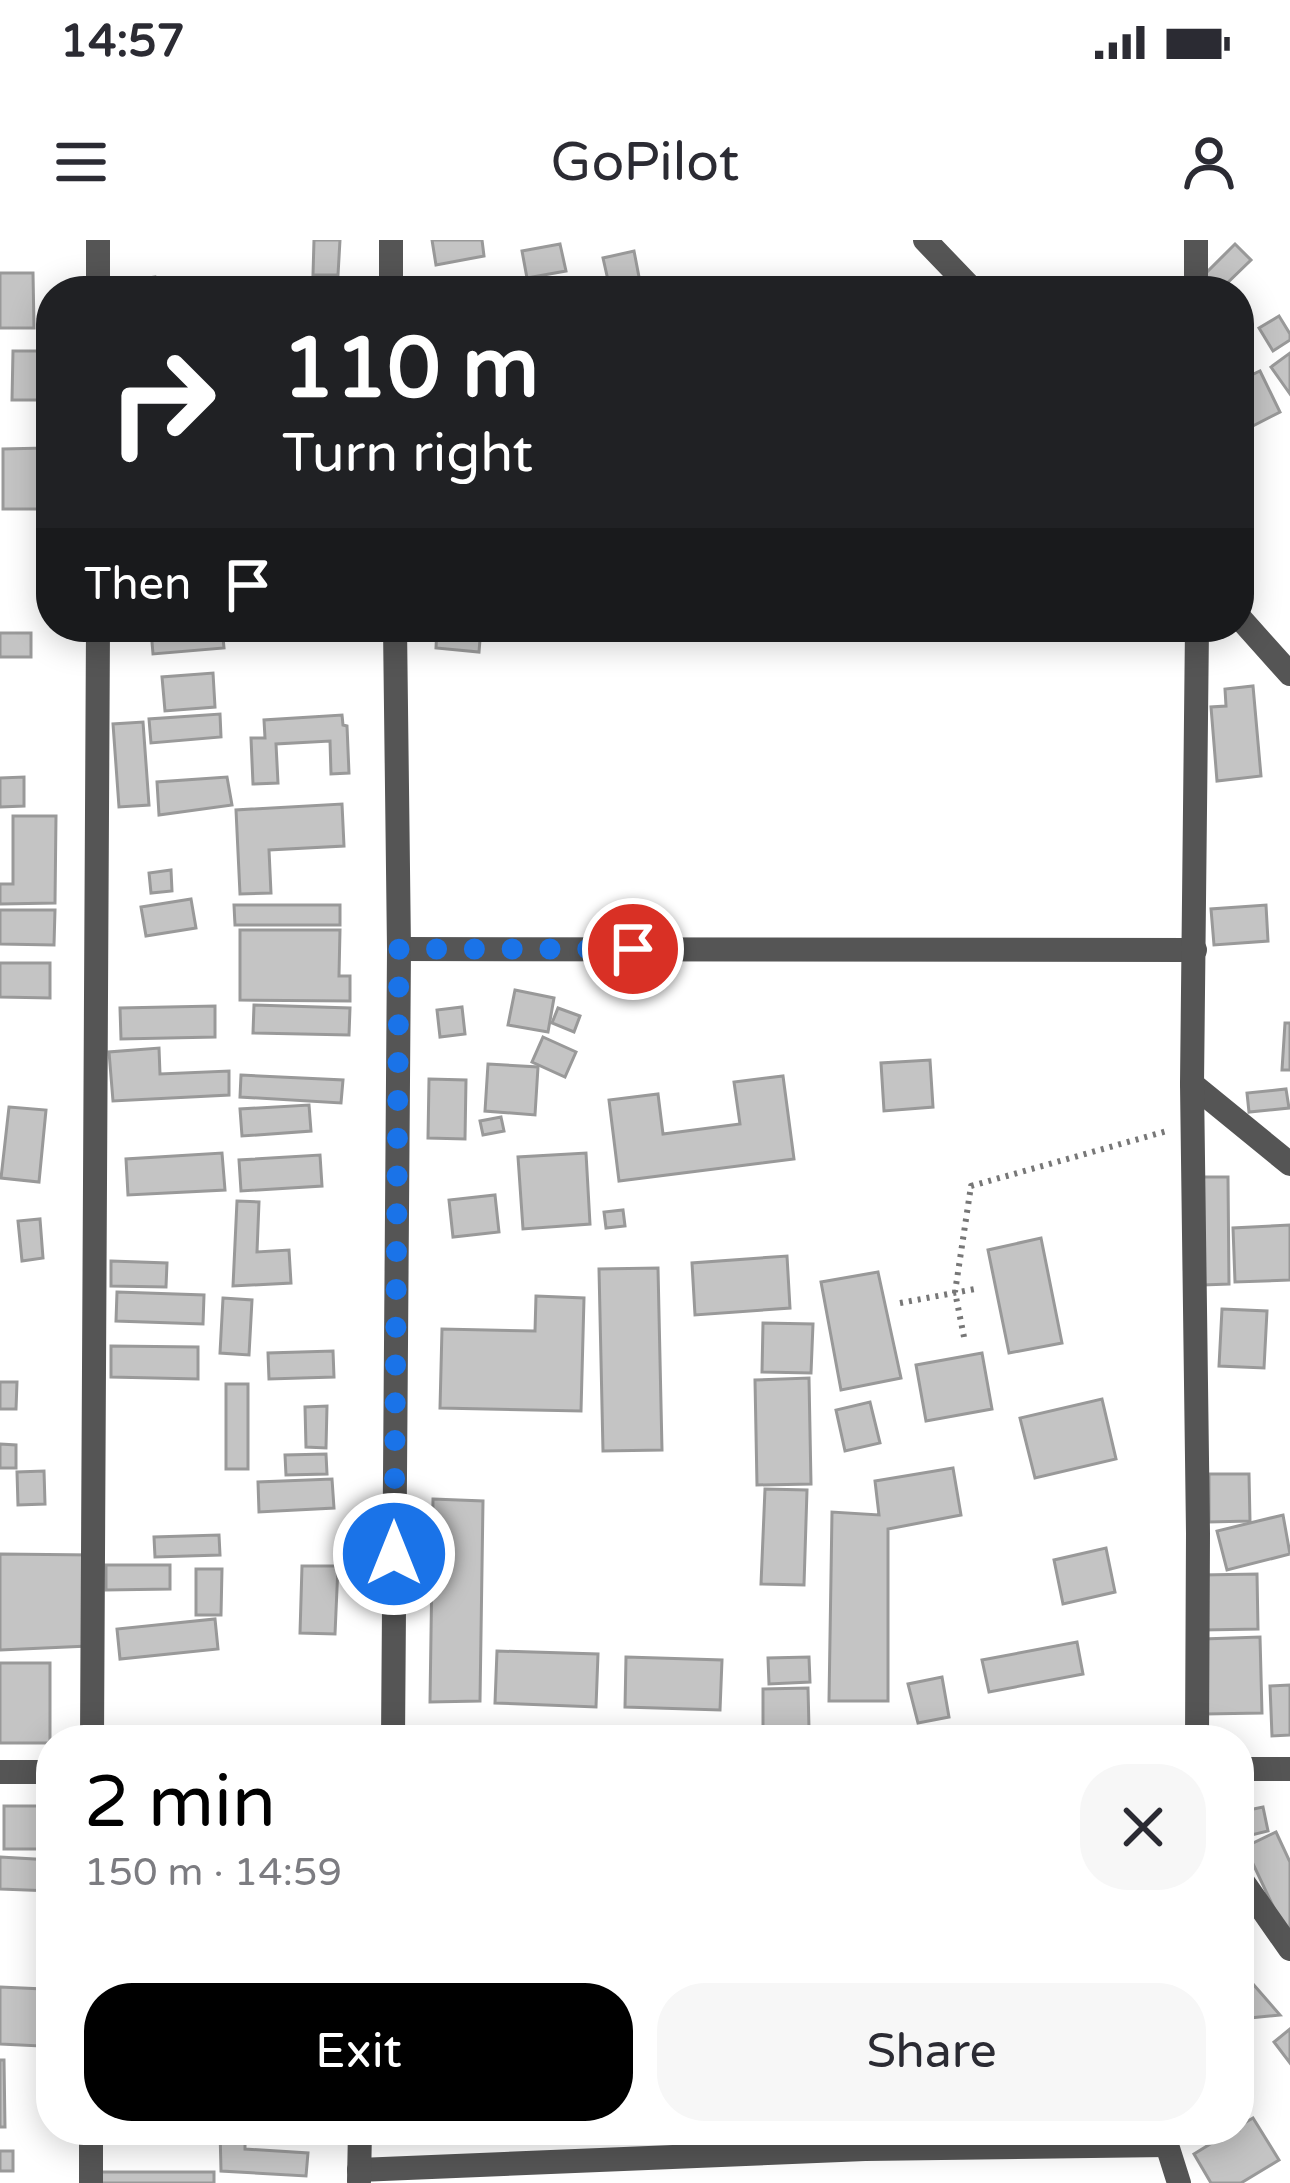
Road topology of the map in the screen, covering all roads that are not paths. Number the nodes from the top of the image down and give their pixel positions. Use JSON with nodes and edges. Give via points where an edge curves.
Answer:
{"nodes":[{"id":1,"x":98,"y":240,"type":"edge"},
{"id":2,"x":391,"y":240,"type":"edge"},
{"id":3,"x":926,"y":240,"type":"edge"},
{"id":4,"x":1196,"y":240,"type":"edge"},
{"id":5,"x":98,"y":276,"type":"edge"},
{"id":6,"x":391,"y":276,"type":"edge"},
{"id":7,"x":960,"y":276,"type":"edge"},
{"id":8,"x":1196,"y":276,"type":"edge"},
{"id":9,"x":1254,"y":634,"type":"edge"},
{"id":10,"x":98,"y":642,"type":"edge"},
{"id":11,"x":394,"y":642,"type":"edge"},
{"id":12,"x":1198,"y":642,"type":"edge"},
{"id":13,"x":1290,"y":674,"type":"edge"},
{"id":14,"x":399,"y":949,"type":"junction"},
{"id":15,"x":1196,"y":950,"type":"junction"},
{"id":16,"x":1192,"y":1084,"type":"junction"},
{"id":17,"x":1290,"y":1164,"type":"edge"},
{"id":18,"x":92,"y":1725,"type":"edge"},
{"id":19,"x":393,"y":1725,"type":"edge"},
{"id":20,"x":1197,"y":1725,"type":"edge"},
{"id":21,"x":1254,"y":1768,"type":"edge"},
{"id":22,"x":1290,"y":1769,"type":"edge"},
{"id":23,"x":0,"y":1772,"type":"edge"},
{"id":24,"x":36,"y":1772,"type":"edge"},
{"id":25,"x":1254,"y":1897,"type":"edge"},
{"id":26,"x":1290,"y":1948,"type":"edge"},
{"id":27,"x":91,"y":2145,"type":"edge"},
{"id":28,"x":360,"y":2145,"type":"edge"},
{"id":29,"x":966,"y":2145,"type":"edge"},
{"id":30,"x":1169,"y":2145,"type":"edge"},
{"id":31,"x":359,"y":2176,"type":"edge"},
{"id":32,"x":91,"y":2183,"type":"edge"},
{"id":33,"x":1179,"y":2183,"type":"edge"}],
"edges":[{"from":1,"to":5,"type":"street"},
{"from":2,"to":6,"type":"street"},
{"from":3,"to":7,"type":"street"},
{"from":4,"to":8,"type":"street"},
{"from":9,"to":13,"type":"street"},
{"from":10,"to":18,"type":"street"},
{"from":11,"to":14,"type":"street"},
{"from":12,"to":15,"type":"street"},
{"from":14,"to":15,"type":"street"},
{"from":14,"to":19,"type":"street"},
{"from":15,"to":16,"type":"street"},
{"from":16,"to":17,"type":"street"},
{"from":16,"to":20,"type":"street"},
{"from":21,"to":22,"type":"street"},
{"from":23,"to":24,"type":"street"},
{"from":25,"to":26,"type":"street"},
{"from":27,"to":32,"type":"street"},
{"from":28,"to":31,"type":"street"},
{"from":29,"to":31,"type":"street"},
{"from":30,"to":33,"type":"street"}]}
